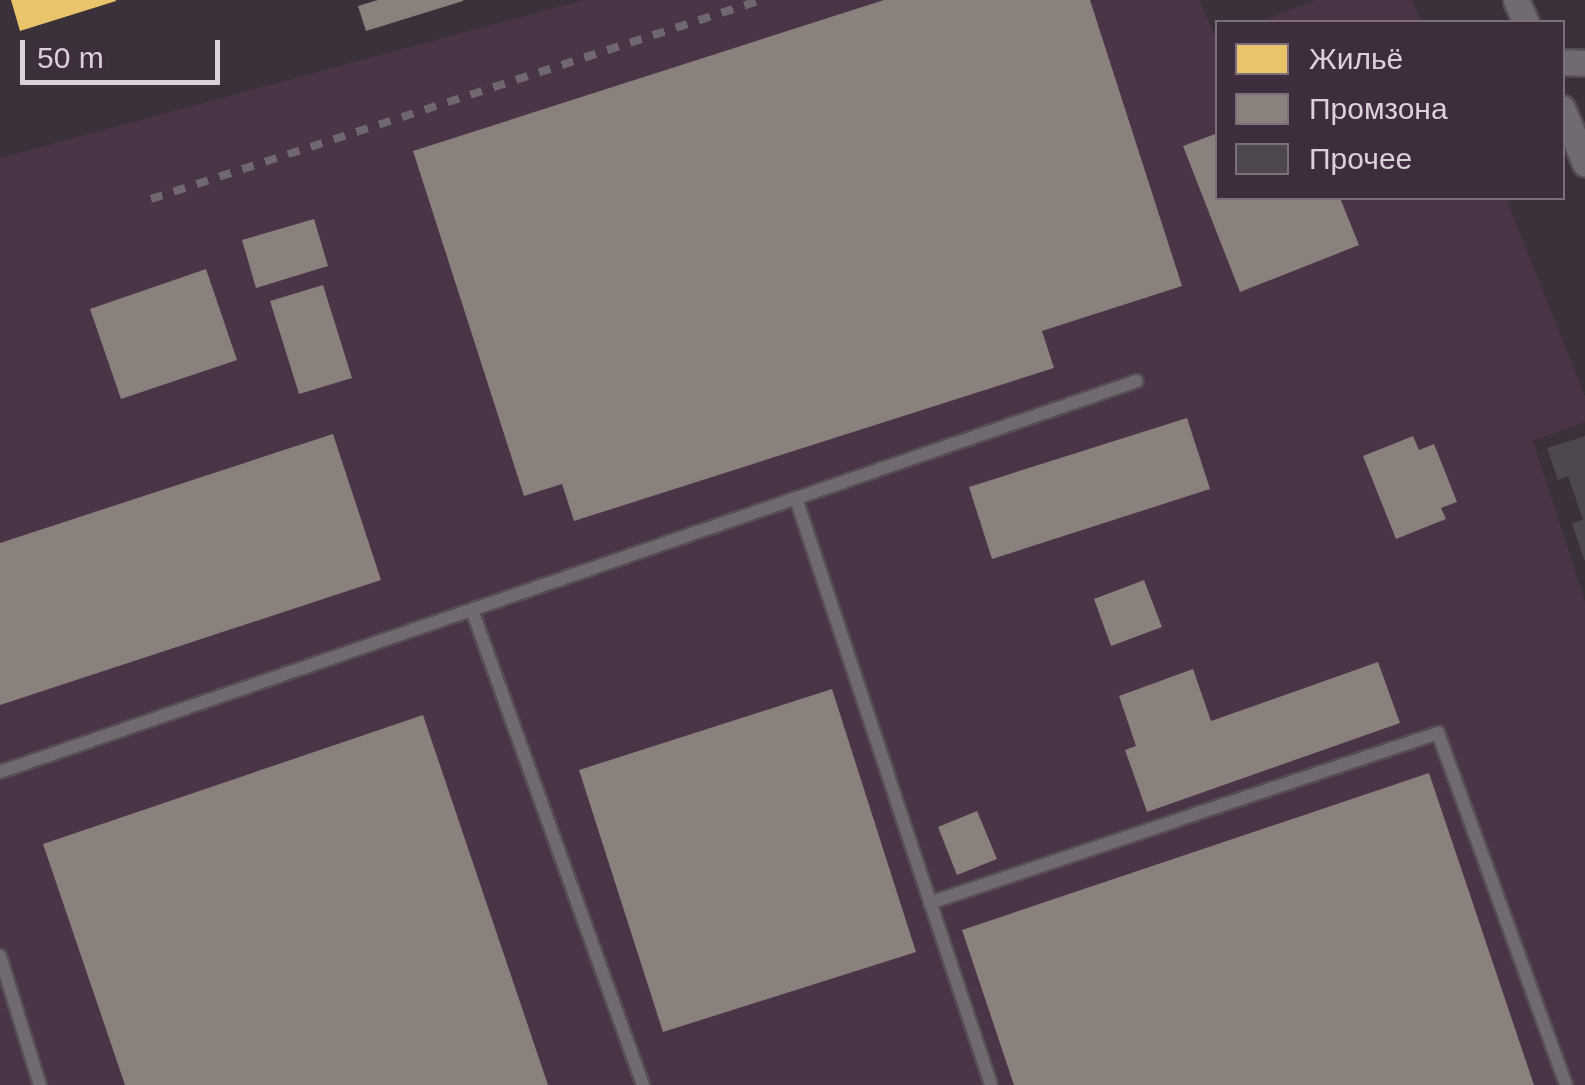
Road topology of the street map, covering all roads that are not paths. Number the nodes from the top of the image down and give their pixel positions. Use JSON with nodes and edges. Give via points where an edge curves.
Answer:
{"nodes":[{"id":1,"x":1565,"y":115,"type":"edge"},
{"id":2,"x":1585,"y":163,"type":"edge"},
{"id":3,"x":1136,"y":381,"type":"dead end"},
{"id":4,"x":796,"y":498,"type":"junction"},
{"id":5,"x":472,"y":610,"type":"junction"},
{"id":6,"x":0,"y":772,"type":"edge"},
{"id":7,"x":930,"y":903,"type":"junction"},
{"id":8,"x":0,"y":956,"type":"edge"},
{"id":9,"x":40,"y":1085,"type":"edge"},
{"id":10,"x":643,"y":1085,"type":"edge"},
{"id":11,"x":991,"y":1085,"type":"edge"},
{"id":12,"x":1566,"y":1085,"type":"edge"}],
"edges":[{"from":1,"to":2,"type":"street"},
{"from":3,"to":4,"type":"lane"},
{"from":4,"to":5,"type":"lane"},
{"from":4,"to":7,"type":"lane"},
{"from":5,"to":6,"type":"lane"},
{"from":5,"to":10,"type":"lane"},
{"from":7,"to":11,"type":"lane"},
{"from":7,"to":12,"type":"lane","via":[[1438,733]]},
{"from":8,"to":9,"type":"lane"}]}
